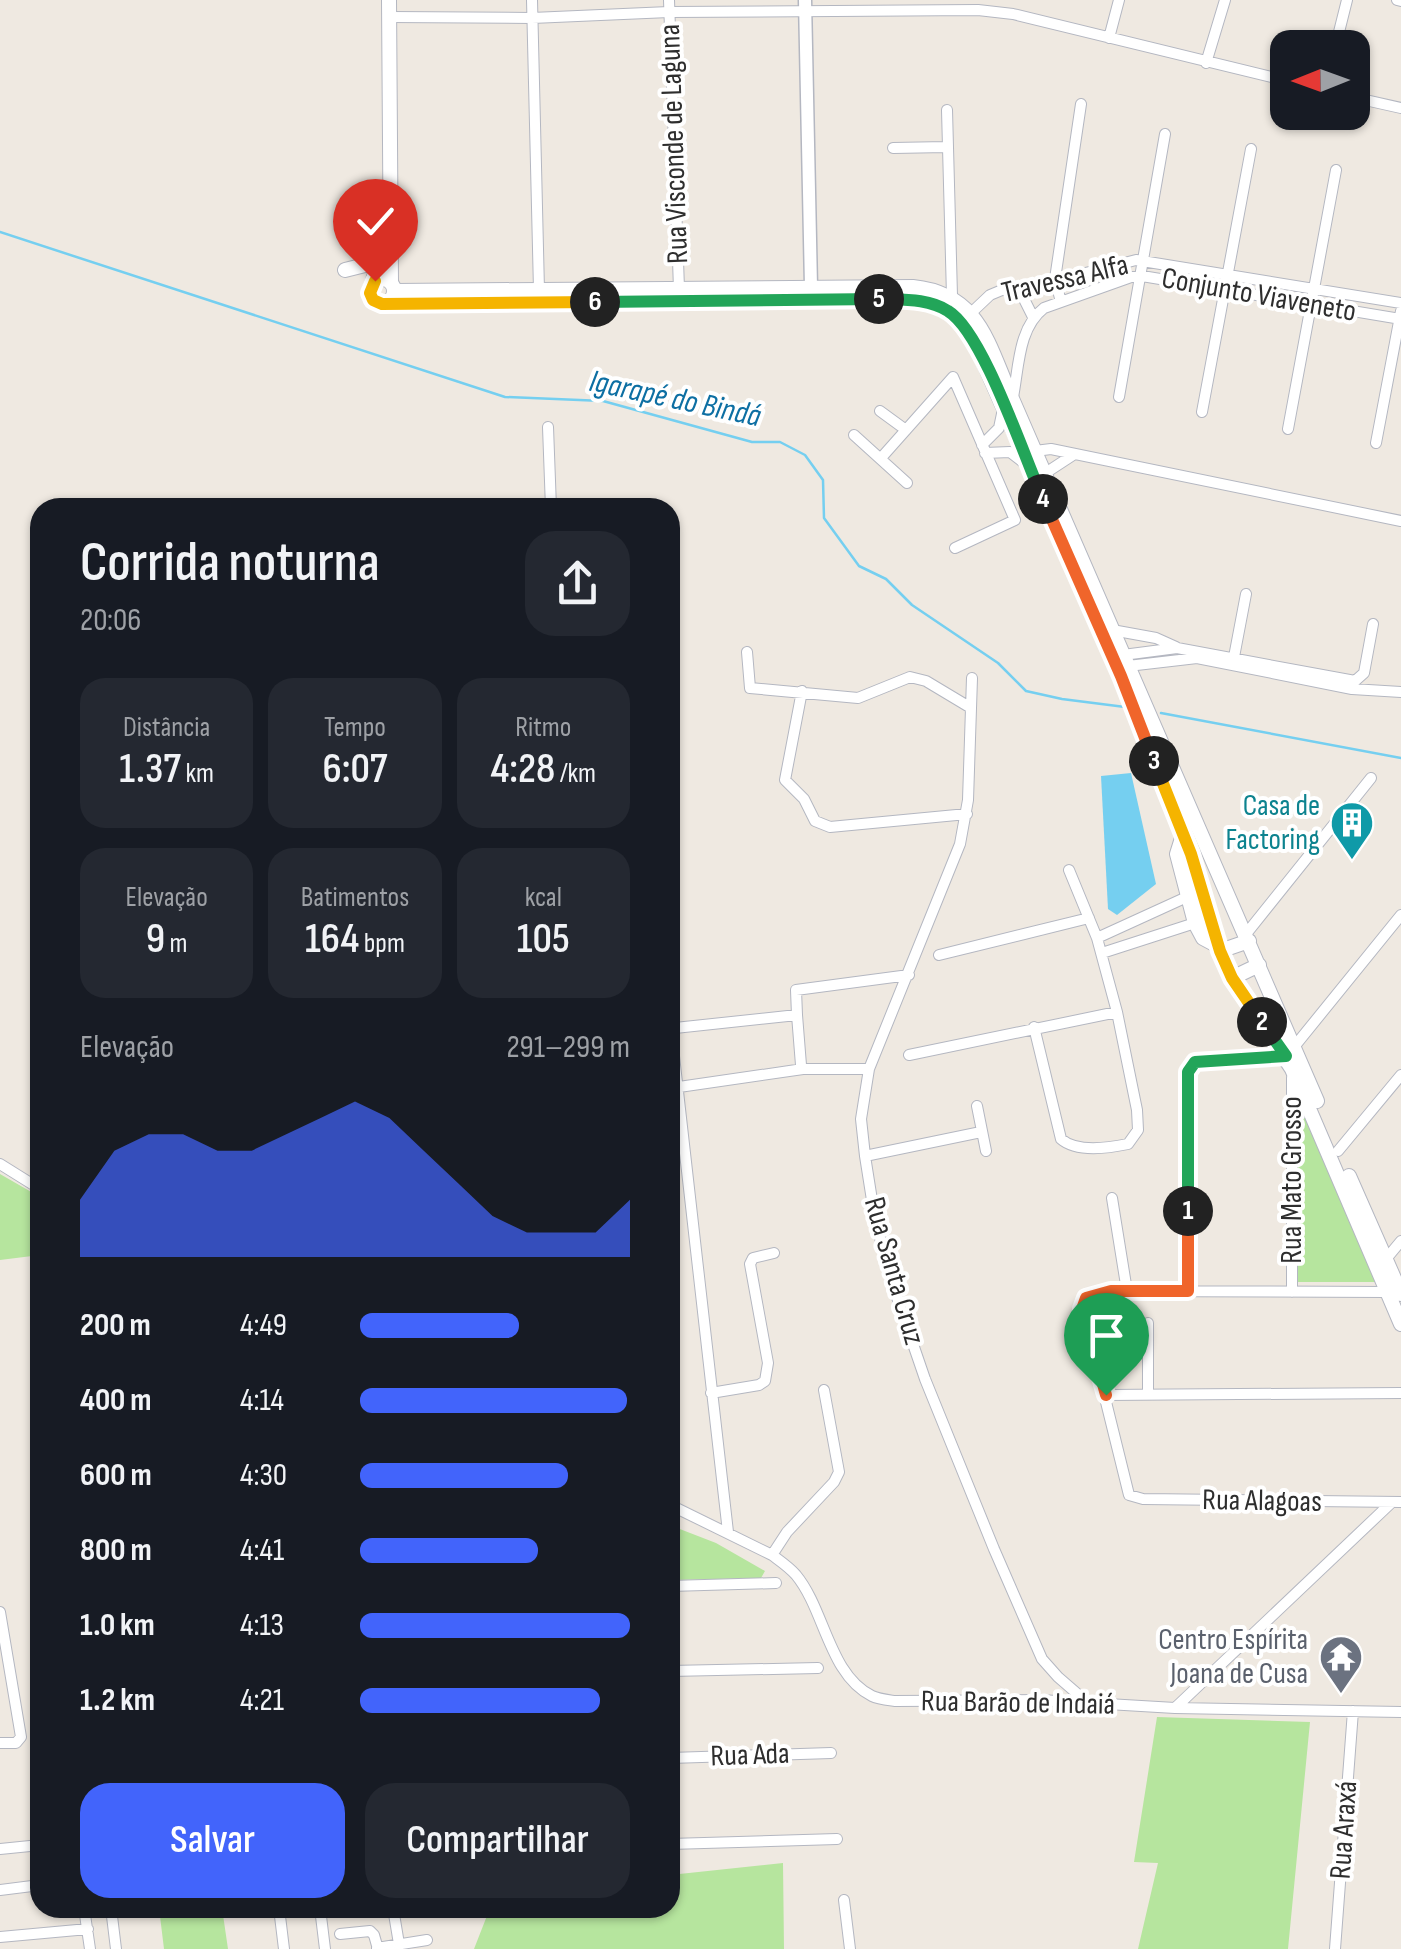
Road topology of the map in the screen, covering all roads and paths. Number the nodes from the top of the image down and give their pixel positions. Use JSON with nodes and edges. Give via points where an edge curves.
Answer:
{"nodes":[{"id":1,"x":389,"y":0,"type":"edge"},
{"id":2,"x":532,"y":0,"type":"edge"},
{"id":3,"x":1017,"y":0,"type":"edge"},
{"id":4,"x":1120,"y":0,"type":"edge"},
{"id":5,"x":1225,"y":0,"type":"edge"},
{"id":6,"x":1347,"y":0,"type":"edge"},
{"id":7,"x":669,"y":6,"type":"edge"},
{"id":8,"x":805,"y":6,"type":"edge"},
{"id":9,"x":1013,"y":14,"type":"junction"},
{"id":10,"x":390,"y":16,"type":"junction"},
{"id":11,"x":532,"y":18,"type":"junction"},
{"id":12,"x":1340,"y":30,"type":"edge"},
{"id":13,"x":1109,"y":38,"type":"junction"},
{"id":14,"x":1206,"y":63,"type":"junction"},
{"id":15,"x":1270,"y":78,"type":"edge"},
{"id":16,"x":1370,"y":100,"type":"edge"},
{"id":17,"x":1081,"y":104,"type":"dead end"},
{"id":18,"x":1401,"y":108,"type":"edge"},
{"id":19,"x":946,"y":110,"type":"dead end"},
{"id":20,"x":1166,"y":134,"type":"dead end"},
{"id":21,"x":946,"y":147,"type":"junction"},
{"id":22,"x":893,"y":148,"type":"dead end"},
{"id":23,"x":1252,"y":149,"type":"dead end"},
{"id":24,"x":1336,"y":170,"type":"dead end"},
{"id":25,"x":390,"y":223,"type":"junction"},
{"id":26,"x":381,"y":251,"type":"junction"},
{"id":27,"x":1144,"y":261,"type":"junction"},
{"id":28,"x":345,"y":270,"type":"dead end"},
{"id":29,"x":1088,"y":272,"type":"junction"},
{"id":30,"x":1229,"y":274,"type":"junction"},
{"id":31,"x":1142,"y":276,"type":"junction"},
{"id":32,"x":1055,"y":279,"type":"junction"},
{"id":33,"x":811,"y":287,"type":"junction"},
{"id":34,"x":680,"y":289,"type":"junction"},
{"id":35,"x":1019,"y":289,"type":"junction"},
{"id":36,"x":1095,"y":289,"type":"junction"},
{"id":37,"x":1226,"y":289,"type":"junction"},
{"id":38,"x":1314,"y":289,"type":"junction"},
{"id":39,"x":538,"y":290,"type":"junction"},
{"id":40,"x":391,"y":292,"type":"junction"},
{"id":41,"x":952,"y":296,"type":"junction"},
{"id":42,"x":1061,"y":302,"type":"junction"},
{"id":43,"x":1401,"y":303,"type":"edge"},
{"id":44,"x":1312,"y":304,"type":"junction"},
{"id":45,"x":971,"y":312,"type":"junction"},
{"id":46,"x":1400,"y":316,"type":"edge"},
{"id":47,"x":1032,"y":317,"type":"junction"},
{"id":48,"x":1119,"y":397,"type":"dead end"},
{"id":49,"x":1008,"y":404,"type":"junction"},
{"id":50,"x":880,"y":411,"type":"dead end"},
{"id":51,"x":1202,"y":412,"type":"dead end"},
{"id":52,"x":548,"y":427,"type":"dead end"},
{"id":53,"x":999,"y":428,"type":"junction"},
{"id":54,"x":1288,"y":429,"type":"dead end"},
{"id":55,"x":906,"y":430,"type":"junction"},
{"id":56,"x":854,"y":436,"type":"dead end"},
{"id":57,"x":1376,"y":443,"type":"dead end"},
{"id":58,"x":983,"y":449,"type":"junction"},
{"id":59,"x":1034,"y":451,"type":"junction"},
{"id":60,"x":1010,"y":452,"type":"junction"},
{"id":61,"x":1074,"y":454,"type":"junction"},
{"id":62,"x":880,"y":458,"type":"junction"},
{"id":63,"x":1028,"y":467,"type":"junction"},
{"id":64,"x":1044,"y":474,"type":"junction"},
{"id":65,"x":906,"y":483,"type":"dead end"},
{"id":66,"x":551,"y":498,"type":"edge"},
{"id":67,"x":1401,"y":521,"type":"edge"},
{"id":68,"x":955,"y":548,"type":"dead end"},
{"id":69,"x":1246,"y":594,"type":"dead end"},
{"id":70,"x":1373,"y":624,"type":"dead end"},
{"id":71,"x":1112,"y":630,"type":"junction"},
{"id":72,"x":1176,"y":648,"type":"junction"},
{"id":73,"x":747,"y":652,"type":"dead end"},
{"id":74,"x":1234,"y":657,"type":"junction"},
{"id":75,"x":1125,"y":660,"type":"junction"},
{"id":76,"x":1163,"y":663,"type":"junction"},
{"id":77,"x":972,"y":678,"type":"dead end"},
{"id":78,"x":1134,"y":680,"type":"junction"},
{"id":79,"x":802,"y":692,"type":"junction"},
{"id":80,"x":1401,"y":692,"type":"edge"},
{"id":81,"x":1136,"y":700,"type":"junction"},
{"id":82,"x":971,"y":708,"type":"junction"},
{"id":83,"x":1144,"y":719,"type":"junction"},
{"id":84,"x":1372,"y":778,"type":"dead end"},
{"id":85,"x":967,"y":814,"type":"junction"},
{"id":86,"x":1183,"y":834,"type":"junction"},
{"id":87,"x":1069,"y":870,"type":"dead end"},
{"id":88,"x":1189,"y":896,"type":"junction"},
{"id":89,"x":1156,"y":912,"type":"junction"},
{"id":90,"x":1401,"y":915,"type":"edge"},
{"id":91,"x":1089,"y":918,"type":"junction"},
{"id":92,"x":1195,"y":923,"type":"junction"},
{"id":93,"x":1147,"y":937,"type":"junction"},
{"id":94,"x":1097,"y":938,"type":"junction"},
{"id":95,"x":1248,"y":938,"type":"junction"},
{"id":96,"x":1219,"y":949,"type":"junction"},
{"id":97,"x":1102,"y":954,"type":"junction"},
{"id":98,"x":939,"y":955,"type":"dead end"},
{"id":99,"x":1259,"y":965,"type":"junction"},
{"id":100,"x":909,"y":975,"type":"junction"},
{"id":101,"x":1232,"y":978,"type":"junction"},
{"id":102,"x":1116,"y":1012,"type":"junction"},
{"id":103,"x":797,"y":1015,"type":"junction"},
{"id":104,"x":680,"y":1023,"type":"edge"},
{"id":105,"x":1034,"y":1027,"type":"junction"},
{"id":106,"x":909,"y":1055,"type":"dead end"},
{"id":107,"x":1291,"y":1057,"type":"junction"},
{"id":108,"x":800,"y":1065,"type":"dead end"},
{"id":109,"x":869,"y":1069,"type":"junction"},
{"id":110,"x":1401,"y":1075,"type":"edge"},
{"id":111,"x":680,"y":1087,"type":"edge"},
{"id":112,"x":680,"y":1097,"type":"edge"},
{"id":113,"x":977,"y":1106,"type":"dead end"},
{"id":114,"x":981,"y":1132,"type":"junction"},
{"id":115,"x":986,"y":1151,"type":"dead end"},
{"id":116,"x":1338,"y":1152,"type":"junction"},
{"id":117,"x":864,"y":1156,"type":"junction"},
{"id":118,"x":0,"y":1164,"type":"edge"},
{"id":119,"x":30,"y":1183,"type":"edge"},
{"id":120,"x":1112,"y":1198,"type":"dead end"},
{"id":121,"x":1401,"y":1241,"type":"edge"},
{"id":122,"x":774,"y":1253,"type":"dead end"},
{"id":123,"x":1386,"y":1259,"type":"junction"},
{"id":124,"x":1128,"y":1291,"type":"junction"},
{"id":125,"x":1188,"y":1291,"type":"junction"},
{"id":126,"x":1292,"y":1292,"type":"junction"},
{"id":127,"x":1394,"y":1293,"type":"edge"},
{"id":128,"x":1148,"y":1323,"type":"dead end"},
{"id":129,"x":1401,"y":1324,"type":"edge"},
{"id":130,"x":824,"y":1390,"type":"dead end"},
{"id":131,"x":711,"y":1393,"type":"junction"},
{"id":132,"x":1401,"y":1393,"type":"edge"},
{"id":133,"x":1106,"y":1395,"type":"junction"},
{"id":134,"x":1148,"y":1395,"type":"junction"},
{"id":135,"x":1396,"y":1502,"type":"edge"},
{"id":136,"x":680,"y":1512,"type":"edge"},
{"id":137,"x":728,"y":1532,"type":"junction"},
{"id":138,"x":772,"y":1555,"type":"junction"},
{"id":139,"x":776,"y":1583,"type":"dead end"},
{"id":140,"x":680,"y":1586,"type":"edge"},
{"id":141,"x":0,"y":1612,"type":"edge"},
{"id":142,"x":818,"y":1668,"type":"dead end"},
{"id":143,"x":680,"y":1671,"type":"edge"},
{"id":144,"x":1088,"y":1702,"type":"junction"},
{"id":145,"x":1175,"y":1708,"type":"junction"},
{"id":146,"x":1353,"y":1711,"type":"junction"},
{"id":147,"x":1401,"y":1712,"type":"edge"},
{"id":148,"x":0,"y":1743,"type":"edge"},
{"id":149,"x":831,"y":1753,"type":"dead end"},
{"id":150,"x":680,"y":1758,"type":"edge"},
{"id":151,"x":837,"y":1840,"type":"dead end"},
{"id":152,"x":680,"y":1844,"type":"edge"},
{"id":153,"x":30,"y":1846,"type":"edge"},
{"id":154,"x":0,"y":1848,"type":"edge"},
{"id":155,"x":30,"y":1886,"type":"edge"},
{"id":156,"x":0,"y":1890,"type":"edge"},
{"id":157,"x":844,"y":1900,"type":"dead end"},
{"id":158,"x":86,"y":1918,"type":"edge"},
{"id":159,"x":111,"y":1918,"type":"edge"},
{"id":160,"x":279,"y":1918,"type":"edge"},
{"id":161,"x":321,"y":1918,"type":"edge"},
{"id":162,"x":394,"y":1918,"type":"edge"},
{"id":163,"x":88,"y":1929,"type":"junction"},
{"id":164,"x":340,"y":1934,"type":"dead end"},
{"id":165,"x":0,"y":1937,"type":"edge"},
{"id":166,"x":426,"y":1940,"type":"dead end"},
{"id":167,"x":399,"y":1944,"type":"junction"},
{"id":168,"x":378,"y":1948,"type":"edge"},
{"id":169,"x":90,"y":1949,"type":"edge"},
{"id":170,"x":116,"y":1949,"type":"edge"},
{"id":171,"x":284,"y":1949,"type":"edge"},
{"id":172,"x":324,"y":1949,"type":"edge"},
{"id":173,"x":850,"y":1949,"type":"edge"},
{"id":174,"x":1335,"y":1949,"type":"edge"}],
"edges":[{"from":1,"to":10,"type":"main road"},
{"from":2,"to":11,"type":"street"},
{"from":3,"to":9,"type":"street"},
{"from":4,"to":13,"type":"street"},
{"from":5,"to":14,"type":"street"},
{"from":6,"to":12,"type":"street"},
{"from":7,"to":8,"type":"street"},
{"from":7,"to":11,"type":"street"},
{"from":7,"to":34,"type":"street","name":"Rua Visconde de Laguna"},
{"from":8,"to":9,"type":"street"},
{"from":8,"to":33,"type":"street"},
{"from":9,"to":13,"type":"street"},
{"from":10,"to":11,"type":"street"},
{"from":10,"to":25,"type":"main road"},
{"from":11,"to":39,"type":"street"},
{"from":13,"to":14,"type":"street"},
{"from":14,"to":15,"type":"street"},
{"from":16,"to":18,"type":"street"},
{"from":17,"to":32,"type":"street"},
{"from":19,"to":21,"type":"street"},
{"from":20,"to":27,"type":"street"},
{"from":21,"to":22,"type":"street"},
{"from":21,"to":41,"type":"street"},
{"from":23,"to":30,"type":"street"},
{"from":24,"to":38,"type":"street"},
{"from":25,"to":26,"type":"main road"},
{"from":25,"to":40,"type":"main road"},
{"from":26,"to":28,"type":"main road"},
{"from":26,"to":40,"type":"main road","via":[[373,300]]},
{"from":27,"to":29,"type":"street","name":"Travessa Alfa"},
{"from":27,"to":30,"type":"street","name":"Travessa Alfa"},
{"from":27,"to":31,"type":"street"},
{"from":29,"to":32,"type":"street","name":"Travessa Alfa"},
{"from":29,"to":36,"type":"street"},
{"from":30,"to":37,"type":"street"},
{"from":30,"to":38,"type":"street","name":"Travessa Alfa"},
{"from":31,"to":36,"type":"street","name":"Conjunto Viaveneto"},
{"from":31,"to":37,"type":"street","name":"Conjunto Viaveneto"},
{"from":31,"to":48,"type":"street"},
{"from":32,"to":35,"type":"street","name":"Travessa Alfa"},
{"from":32,"to":42,"type":"street"},
{"from":33,"to":34,"type":"main road"},
{"from":33,"to":41,"type":"main road","via":[[913,287]]},
{"from":34,"to":39,"type":"main road"},
{"from":35,"to":45,"type":"street","name":"Travessa Alfa","via":[[990,295]]},
{"from":35,"to":47,"type":"street"},
{"from":36,"to":42,"type":"street","name":"Conjunto Viaveneto"},
{"from":37,"to":44,"type":"street","name":"Conjunto Viaveneto"},
{"from":37,"to":51,"type":"street"},
{"from":38,"to":43,"type":"street","name":"Travessa Alfa"},
{"from":38,"to":44,"type":"street"},
{"from":39,"to":40,"type":"main road"},
{"from":40,"to":49,"type":"main road","via":[[922,301],[961,321]]},
{"from":41,"to":45,"type":"main road"},
{"from":42,"to":47,"type":"street","name":"Conjunto Viaveneto"},
{"from":44,"to":46,"type":"street","name":"Conjunto Viaveneto"},
{"from":44,"to":54,"type":"street"},
{"from":45,"to":49,"type":"main road"},
{"from":46,"to":57,"type":"street"},
{"from":47,"to":49,"type":"street"},
{"from":49,"to":53,"type":"street"},
{"from":49,"to":59,"type":"main road"},
{"from":49,"to":63,"type":"main road"},
{"from":50,"to":55,"type":"street"},
{"from":52,"to":66,"type":"street"},
{"from":53,"to":58,"type":"street"},
{"from":53,"to":60,"type":"street"},
{"from":55,"to":58,"type":"street","via":[[953,377]]},
{"from":55,"to":62,"type":"street"},
{"from":56,"to":62,"type":"street"},
{"from":58,"to":60,"type":"street"},
{"from":58,"to":68,"type":"street","via":[[1014,520]]},
{"from":59,"to":61,"type":"street"},
{"from":59,"to":64,"type":"main road"},
{"from":60,"to":63,"type":"street"},
{"from":61,"to":64,"type":"street"},
{"from":61,"to":67,"type":"street"},
{"from":62,"to":65,"type":"street"},
{"from":63,"to":81,"type":"main road"},
{"from":64,"to":71,"type":"main road"},
{"from":69,"to":74,"type":"street"},
{"from":70,"to":74,"type":"street","via":[[1364,672],[1355,681]]},
{"from":71,"to":72,"type":"street"},
{"from":71,"to":75,"type":"main road"},
{"from":72,"to":74,"type":"street"},
{"from":72,"to":75,"type":"street"},
{"from":73,"to":79,"type":"street","via":[[750,688]]},
{"from":75,"to":76,"type":"street"},
{"from":75,"to":78,"type":"main road"},
{"from":76,"to":78,"type":"street"},
{"from":76,"to":80,"type":"street","via":[[1196,658],[1352,690]]},
{"from":77,"to":82,"type":"street","name":"Rua Santa Cruz"},
{"from":78,"to":81,"type":"main road"},
{"from":79,"to":82,"type":"street","via":[[858,698],[910,676]]},
{"from":79,"to":85,"type":"street","via":[[785,780],[814,821],[830,828]]},
{"from":81,"to":83,"type":"main road"},
{"from":82,"to":85,"type":"street","name":"Rua Santa Cruz"},
{"from":83,"to":86,"type":"main road"},
{"from":83,"to":95,"type":"main road"},
{"from":84,"to":95,"type":"street"},
{"from":85,"to":100,"type":"street","name":"Rua Santa Cruz"},
{"from":86,"to":88,"type":"main road","via":[[1178,854]]},
{"from":86,"to":96,"type":"main road"},
{"from":87,"to":91,"type":"street"},
{"from":88,"to":89,"type":"street"},
{"from":88,"to":92,"type":"main road"},
{"from":89,"to":93,"type":"street"},
{"from":89,"to":94,"type":"street"},
{"from":90,"to":107,"type":"street"},
{"from":91,"to":94,"type":"street"},
{"from":91,"to":98,"type":"street"},
{"from":92,"to":93,"type":"street"},
{"from":92,"to":96,"type":"main road"},
{"from":93,"to":97,"type":"street"},
{"from":94,"to":97,"type":"street"},
{"from":95,"to":96,"type":"main road"},
{"from":95,"to":99,"type":"main road"},
{"from":96,"to":101,"type":"main road"},
{"from":97,"to":102,"type":"street"},
{"from":99,"to":101,"type":"main road"},
{"from":99,"to":107,"type":"main road"},
{"from":100,"to":103,"type":"street","via":[[796,990]]},
{"from":100,"to":109,"type":"street","name":"Rua Santa Cruz"},
{"from":101,"to":107,"type":"main road"},
{"from":102,"to":105,"type":"street"},
{"from":102,"to":105,"type":"street","via":[[1137,1110],[1138,1130],[1128,1144],[1071,1146],[1061,1140]]},
{"from":103,"to":104,"type":"street"},
{"from":103,"to":108,"type":"street"},
{"from":105,"to":106,"type":"street"},
{"from":107,"to":116,"type":"main road"},
{"from":107,"to":125,"type":"street","via":[[1195,1062],[1188,1072]]},
{"from":107,"to":126,"type":"street","name":"Rua Mato Grosso"},
{"from":107,"to":127,"type":"main road"},
{"from":109,"to":111,"type":"street","via":[[803,1069]]},
{"from":109,"to":117,"type":"street","name":"Rua Santa Cruz","via":[[861,1119]]},
{"from":110,"to":116,"type":"street"},
{"from":112,"to":131,"type":"street"},
{"from":113,"to":114,"type":"street"},
{"from":114,"to":115,"type":"street"},
{"from":114,"to":117,"type":"street"},
{"from":116,"to":123,"type":"main road"},
{"from":117,"to":144,"type":"street","name":"Rua Santa Cruz","via":[[892,1280],[994,1549],[1042,1659]]},
{"from":118,"to":119,"type":"street"},
{"from":120,"to":124,"type":"street"},
{"from":121,"to":123,"type":"street"},
{"from":122,"to":131,"type":"street","via":[[751,1260],[768,1362],[765,1381]]},
{"from":123,"to":127,"type":"main road"},
{"from":124,"to":125,"type":"street"},
{"from":124,"to":133,"type":"street","via":[[1092,1294],[1082,1309]]},
{"from":125,"to":126,"type":"street"},
{"from":126,"to":127,"type":"street"},
{"from":127,"to":129,"type":"main road"},
{"from":128,"to":134,"type":"street"},
{"from":130,"to":138,"type":"street","via":[[839,1472]]},
{"from":131,"to":137,"type":"street"},
{"from":132,"to":134,"type":"street"},
{"from":133,"to":134,"type":"street"},
{"from":133,"to":135,"type":"street","name":"Rua Alagoas","via":[[1126,1491],[1135,1498]]},
{"from":135,"to":145,"type":"street"},
{"from":136,"to":137,"type":"street","name":"Rua Barão de Indaiá"},
{"from":137,"to":138,"type":"street","name":"Rua Barão de Indaiá"},
{"from":138,"to":144,"type":"street","name":"Rua Barão de Indaiá","via":[[797,1576],[842,1664],[872,1696],[895,1702]]},
{"from":139,"to":140,"type":"street"},
{"from":141,"to":148,"type":"street","via":[[22,1737]]},
{"from":142,"to":143,"type":"street"},
{"from":144,"to":145,"type":"street","name":"Rua Barão de Indaiá"},
{"from":145,"to":146,"type":"street","name":"Rua Barão de Indaiá"},
{"from":146,"to":147,"type":"street","name":"Rua Barão de Indaiá"},
{"from":146,"to":174,"type":"street","name":"Rua Araxá"},
{"from":149,"to":150,"type":"street","name":"Rua Ada"},
{"from":151,"to":152,"type":"street"},
{"from":153,"to":154,"type":"street"},
{"from":155,"to":156,"type":"street"},
{"from":157,"to":173,"type":"street"},
{"from":158,"to":163,"type":"street"},
{"from":159,"to":170,"type":"street"},
{"from":160,"to":171,"type":"street"},
{"from":161,"to":172,"type":"street"},
{"from":162,"to":167,"type":"street"},
{"from":163,"to":165,"type":"street"},
{"from":163,"to":169,"type":"street"},
{"from":164,"to":168,"type":"street","via":[[370,1932]]},
{"from":166,"to":167,"type":"street"},
{"from":167,"to":168,"type":"street"}]}
